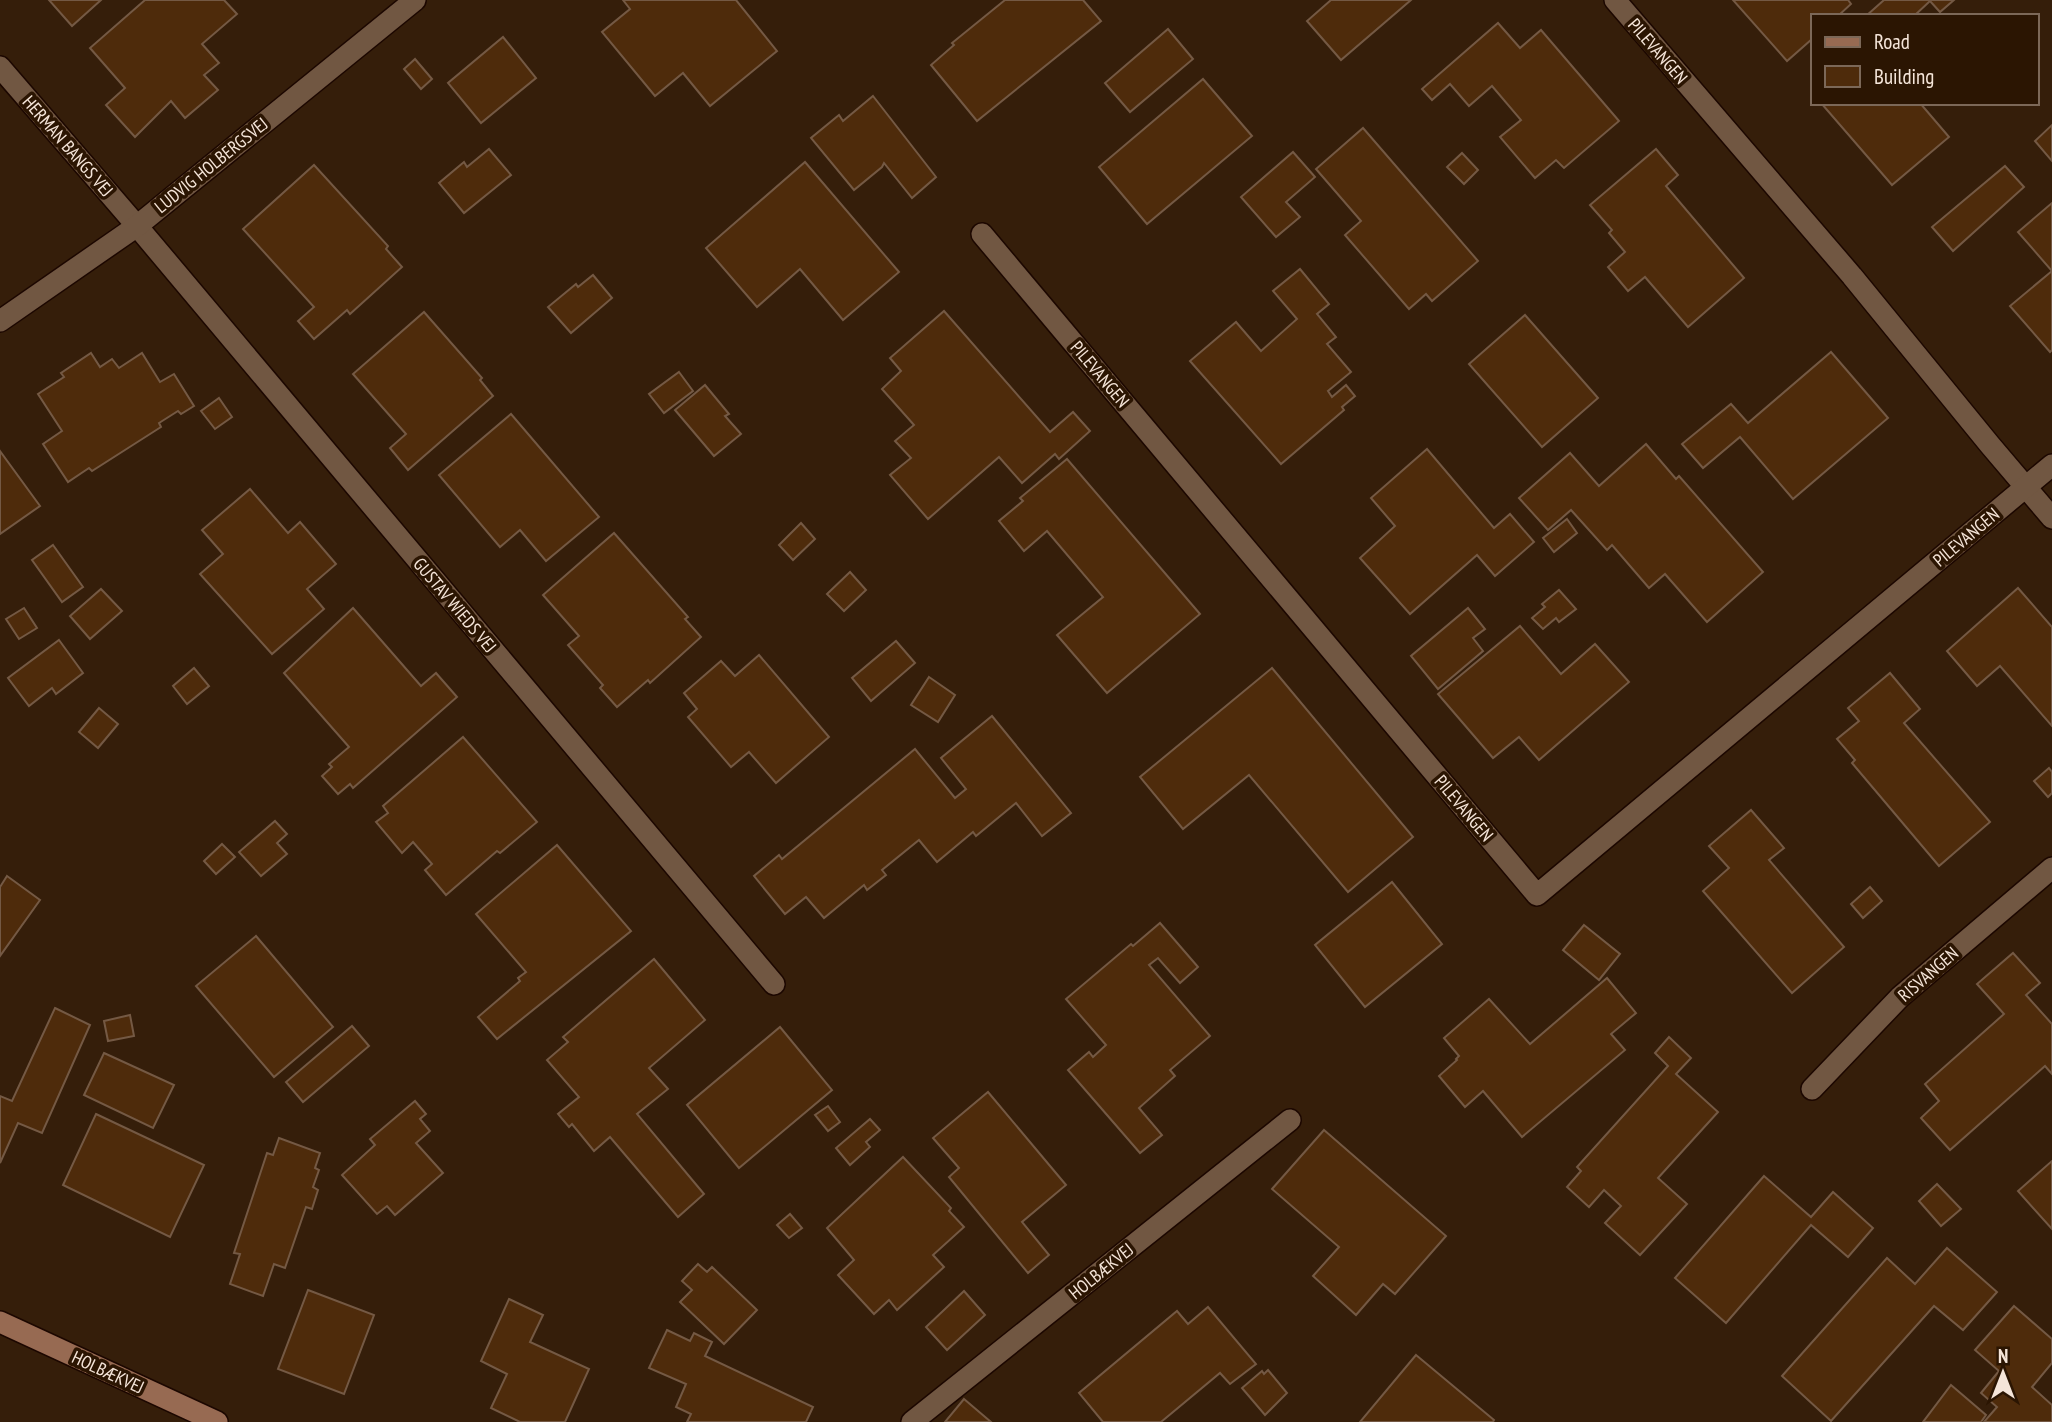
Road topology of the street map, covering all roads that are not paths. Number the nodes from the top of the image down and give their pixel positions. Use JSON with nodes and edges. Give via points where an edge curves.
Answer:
{"nodes":[{"id":1,"x":415,"y":0,"type":"edge"},
{"id":2,"x":1615,"y":0,"type":"edge"},
{"id":3,"x":0,"y":67,"type":"edge"},
{"id":4,"x":137,"y":226,"type":"junction"},
{"id":5,"x":982,"y":234,"type":"dead end"},
{"id":6,"x":0,"y":321,"type":"edge"},
{"id":7,"x":2052,"y":465,"type":"edge"},
{"id":8,"x":2026,"y":487,"type":"junction"},
{"id":9,"x":2052,"y":517,"type":"edge"},
{"id":10,"x":2052,"y":868,"type":"edge"},
{"id":11,"x":774,"y":984,"type":"dead end"},
{"id":12,"x":1812,"y":1089,"type":"dead end"},
{"id":13,"x":1290,"y":1120,"type":"dead end"},
{"id":14,"x":0,"y":1322,"type":"edge"},
{"id":15,"x":217,"y":1422,"type":"edge"},
{"id":16,"x":912,"y":1422,"type":"edge"}],
"edges":[{"from":1,"to":4,"type":"street","name":"LUDVIG HOLBERGSVEJ"},
{"from":2,"to":8,"type":"street","name":"PILEVANGEN"},
{"from":3,"to":4,"type":"street","name":"HERMAN BANGS VEJ"},
{"from":4,"to":6,"type":"street","name":"LUDVIG HOLBERGSVEJ"},
{"from":4,"to":11,"type":"street","name":"GUSTAV WIEDS VEJ"},
{"from":5,"to":8,"type":"street","name":"PILEVANGEN","via":[[1537,895]]},
{"from":7,"to":8,"type":"street","name":"PILEVANGEN"},
{"from":8,"to":9,"type":"street"},
{"from":10,"to":12,"type":"street","name":"RISVANGEN","via":[[1900,997]]},
{"from":13,"to":16,"type":"street","name":"HOLBÆKVEJ"},
{"from":14,"to":15,"type":"main road","name":"HOLBÆKVEJ"}]}
